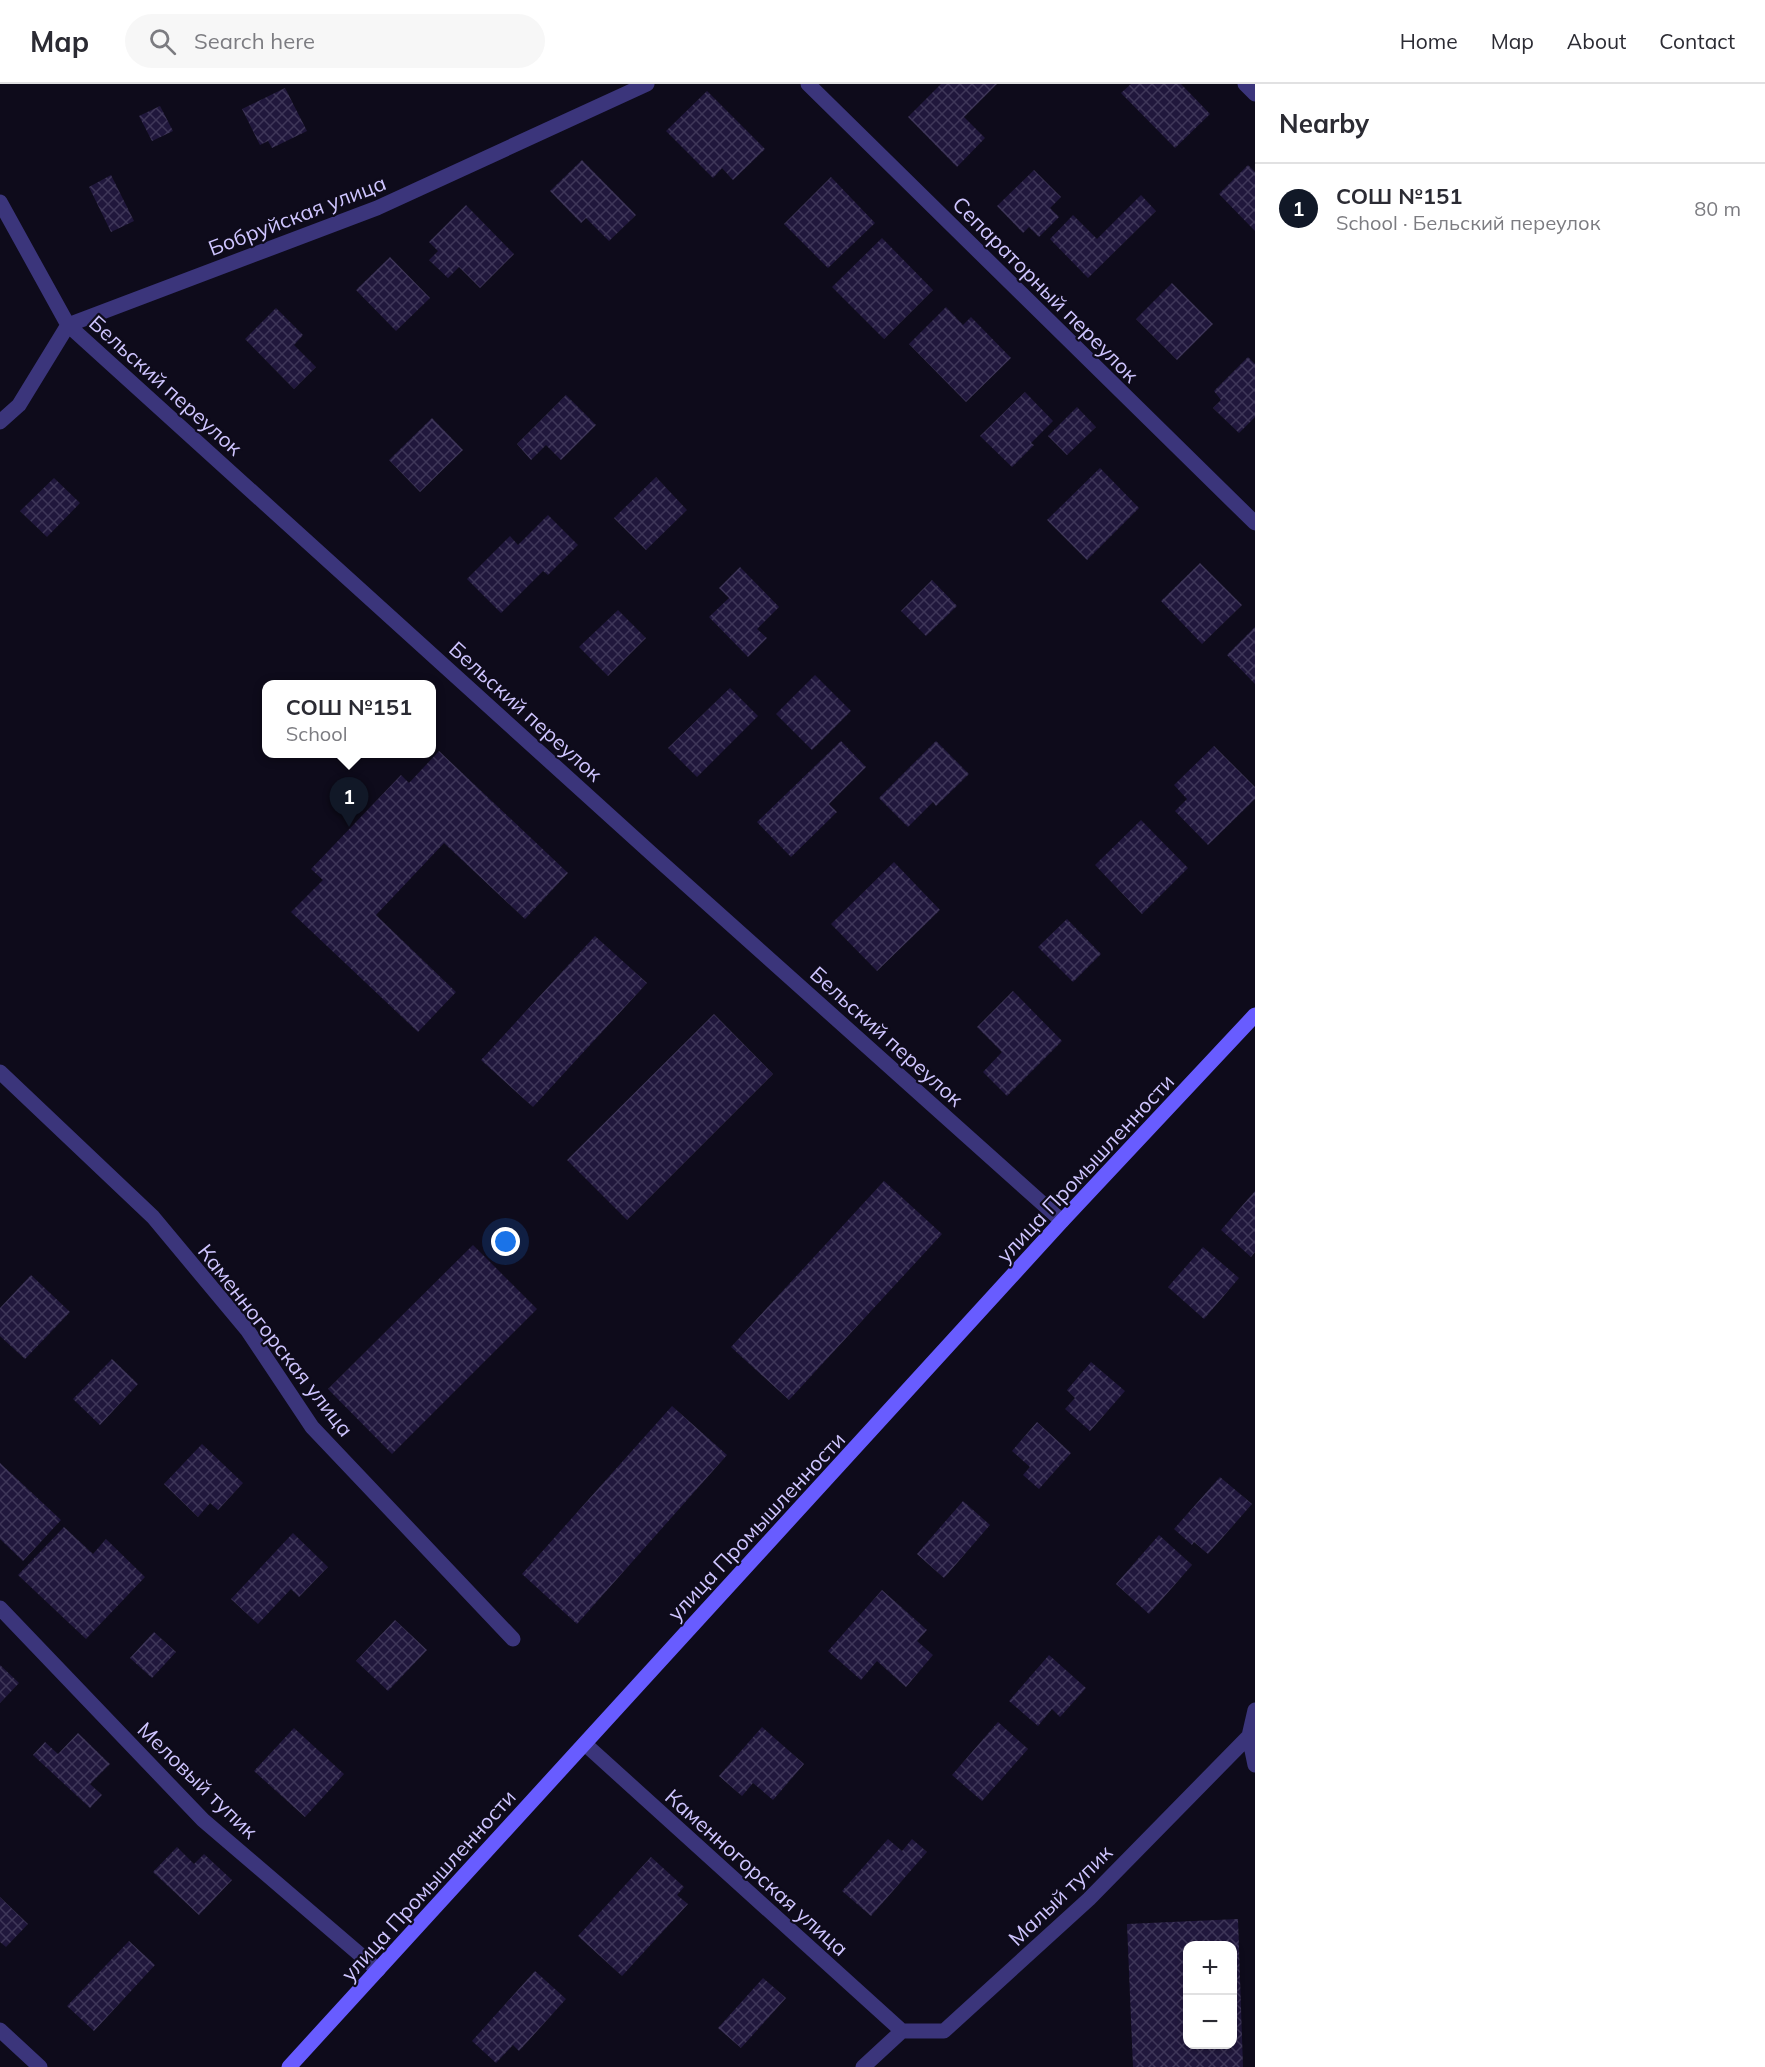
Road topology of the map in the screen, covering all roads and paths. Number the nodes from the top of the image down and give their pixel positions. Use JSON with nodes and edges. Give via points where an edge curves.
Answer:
{"nodes":[{"id":1,"x":647,"y":84,"type":"edge"},
{"id":2,"x":808,"y":84,"type":"edge"},
{"id":3,"x":1245,"y":84,"type":"edge"},
{"id":4,"x":1255,"y":94,"type":"edge"},
{"id":5,"x":0,"y":202,"type":"edge"},
{"id":6,"x":68,"y":325,"type":"junction"},
{"id":7,"x":0,"y":422,"type":"edge"},
{"id":8,"x":1255,"y":524,"type":"edge"},
{"id":9,"x":1255,"y":1015,"type":"edge"},
{"id":10,"x":0,"y":1072,"type":"edge"},
{"id":11,"x":1062,"y":1221,"type":"junction"},
{"id":12,"x":0,"y":1608,"type":"edge"},
{"id":13,"x":513,"y":1639,"type":"dead end"},
{"id":14,"x":1255,"y":1710,"type":"edge"},
{"id":15,"x":1249,"y":1736,"type":"junction"},
{"id":16,"x":585,"y":1744,"type":"junction"},
{"id":17,"x":1255,"y":1765,"type":"edge"},
{"id":18,"x":378,"y":1970,"type":"junction"},
{"id":19,"x":0,"y":2030,"type":"edge"},
{"id":20,"x":902,"y":2031,"type":"junction"},
{"id":21,"x":40,"y":2067,"type":"edge"},
{"id":22,"x":289,"y":2067,"type":"edge"},
{"id":23,"x":862,"y":2067,"type":"edge"}],
"edges":[{"from":1,"to":6,"type":"street","name":"Бобруйская улица","via":[[377,208]]},
{"from":2,"to":8,"type":"street","name":"Сепараторный переулок"},
{"from":3,"to":4,"type":"street"},
{"from":5,"to":6,"type":"street","name":"Бельский переулок"},
{"from":6,"to":7,"type":"street","via":[[19,405]]},
{"from":6,"to":11,"type":"street","name":"Бельский переулок"},
{"from":9,"to":11,"type":"main road","name":"улица Промышленности"},
{"from":10,"to":13,"type":"street","name":"Каменногорская улица","via":[[153,1216],[248,1331],[312,1426]]},
{"from":11,"to":16,"type":"main road","name":"улица Промышленности"},
{"from":12,"to":18,"type":"street","name":"Меловый тупик","via":[[203,1820]]},
{"from":14,"to":15,"type":"street"},
{"from":15,"to":17,"type":"street"},
{"from":15,"to":20,"type":"street","name":"Малый тупик","via":[[1089,1899],[944,2031]]},
{"from":16,"to":18,"type":"main road","name":"улица Промышленности"},
{"from":16,"to":20,"type":"street","name":"Каменногорская улица"},
{"from":18,"to":22,"type":"main road","name":"улица Промышленности"},
{"from":19,"to":21,"type":"street"},
{"from":20,"to":23,"type":"street"}]}
